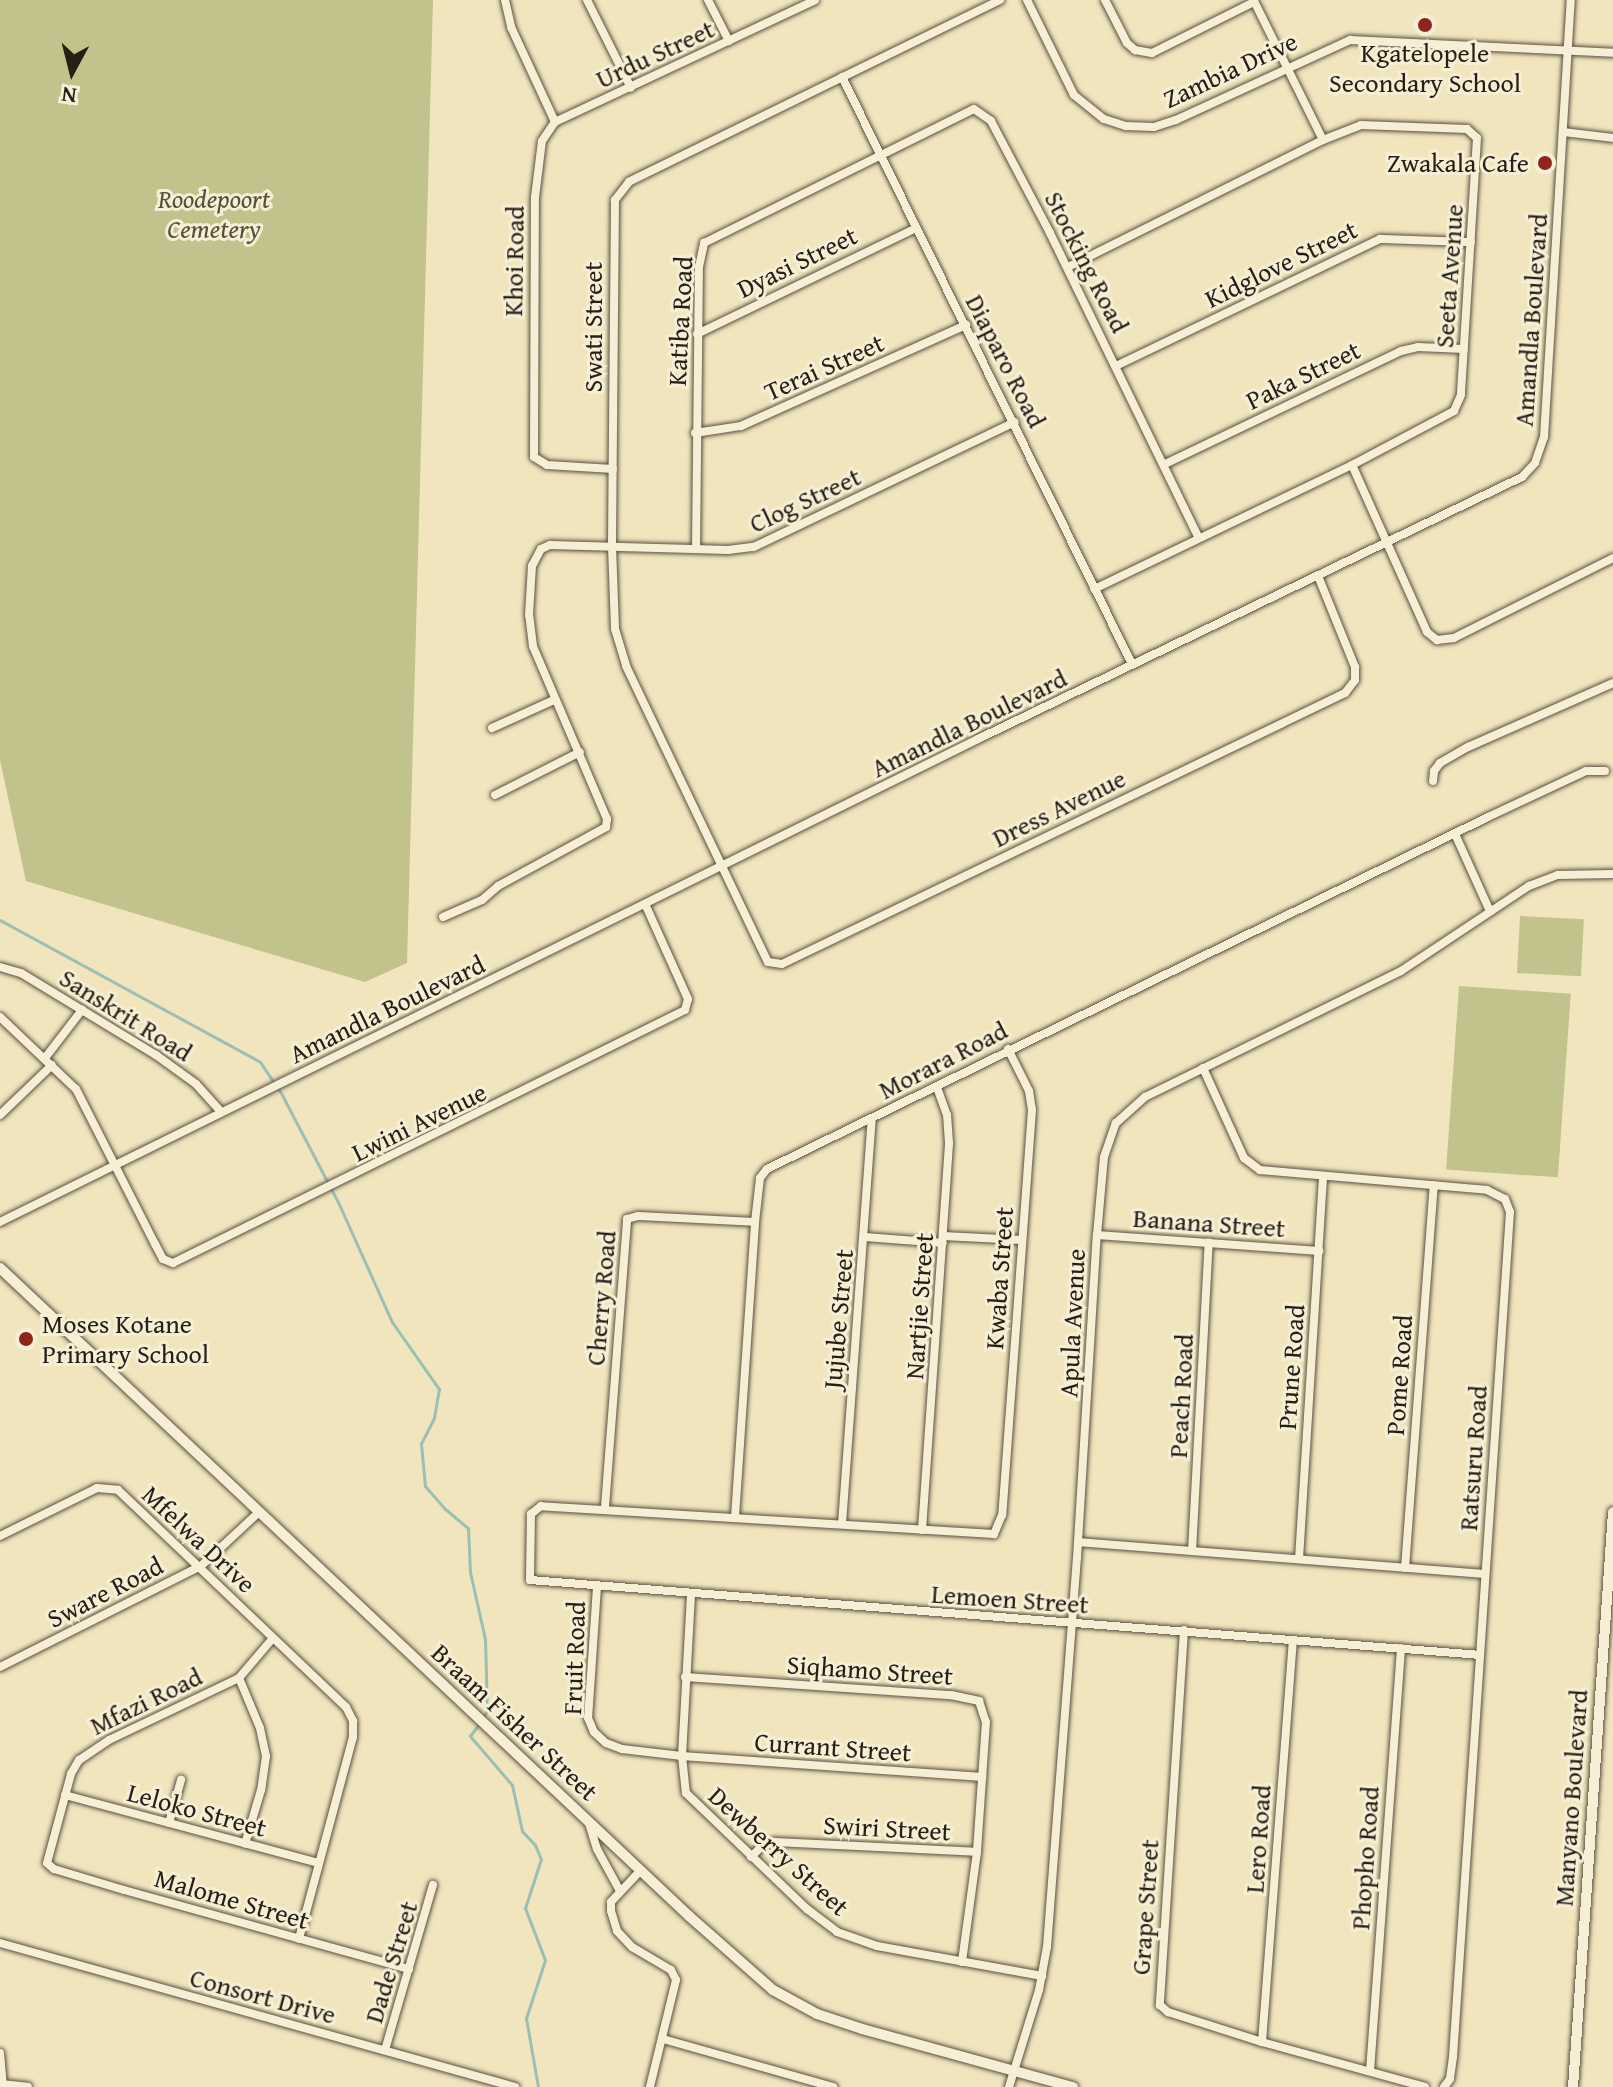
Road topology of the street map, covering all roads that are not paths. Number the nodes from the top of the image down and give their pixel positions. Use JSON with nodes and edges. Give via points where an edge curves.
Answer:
{"nodes":[{"id":1,"x":505,"y":0,"type":"edge"},
{"id":2,"x":587,"y":0,"type":"edge"},
{"id":3,"x":708,"y":0,"type":"edge"},
{"id":4,"x":815,"y":0,"type":"edge"},
{"id":5,"x":1000,"y":0,"type":"edge"},
{"id":6,"x":1027,"y":0,"type":"edge"},
{"id":7,"x":1105,"y":0,"type":"edge"},
{"id":8,"x":1571,"y":0,"type":"edge"},
{"id":9,"x":1254,"y":1,"type":"edge"},
{"id":10,"x":729,"y":41,"type":"junction"},
{"id":11,"x":1567,"y":51,"type":"junction"},
{"id":12,"x":1613,"y":53,"type":"edge"},
{"id":13,"x":1286,"y":67,"type":"junction"},
{"id":14,"x":842,"y":77,"type":"junction"},
{"id":15,"x":631,"y":88,"type":"junction"},
{"id":16,"x":555,"y":122,"type":"junction"},
{"id":17,"x":1563,"y":132,"type":"junction"},
{"id":18,"x":1613,"y":138,"type":"edge"},
{"id":19,"x":1323,"y":140,"type":"junction"},
{"id":20,"x":879,"y":155,"type":"junction"},
{"id":21,"x":916,"y":228,"type":"junction"},
{"id":22,"x":1471,"y":242,"type":"junction"},
{"id":23,"x":1068,"y":267,"type":"junction"},
{"id":24,"x":966,"y":325,"type":"junction"},
{"id":25,"x":697,"y":334,"type":"junction"},
{"id":26,"x":1464,"y":349,"type":"junction"},
{"id":27,"x":1118,"y":365,"type":"junction"},
{"id":28,"x":1015,"y":422,"type":"junction"},
{"id":29,"x":695,"y":433,"type":"junction"},
{"id":30,"x":1165,"y":464,"type":"junction"},
{"id":31,"x":1352,"y":465,"type":"junction"},
{"id":32,"x":613,"y":469,"type":"junction"},
{"id":33,"x":1199,"y":538,"type":"junction"},
{"id":34,"x":1385,"y":544,"type":"junction"},
{"id":35,"x":612,"y":546,"type":"junction"},
{"id":36,"x":696,"y":549,"type":"junction"},
{"id":37,"x":1613,"y":558,"type":"edge"},
{"id":38,"x":1318,"y":576,"type":"junction"},
{"id":39,"x":1094,"y":589,"type":"junction"},
{"id":40,"x":1132,"y":664,"type":"junction"},
{"id":41,"x":1613,"y":683,"type":"edge"},
{"id":42,"x":554,"y":700,"type":"junction"},
{"id":43,"x":492,"y":728,"type":"dead end"},
{"id":44,"x":580,"y":752,"type":"junction"},
{"id":45,"x":1605,"y":771,"type":"dead end"},
{"id":46,"x":1433,"y":781,"type":"dead end"},
{"id":47,"x":495,"y":795,"type":"dead end"},
{"id":48,"x":1455,"y":834,"type":"junction"},
{"id":49,"x":724,"y":868,"type":"junction"},
{"id":50,"x":1613,"y":874,"type":"edge"},
{"id":51,"x":646,"y":906,"type":"junction"},
{"id":52,"x":1490,"y":911,"type":"junction"},
{"id":53,"x":443,"y":917,"type":"dead end"},
{"id":54,"x":0,"y":967,"type":"edge"},
{"id":55,"x":82,"y":1010,"type":"junction"},
{"id":56,"x":0,"y":1017,"type":"edge"},
{"id":57,"x":1008,"y":1049,"type":"junction"},
{"id":58,"x":48,"y":1062,"type":"junction"},
{"id":59,"x":1203,"y":1068,"type":"junction"},
{"id":60,"x":937,"y":1087,"type":"junction"},
{"id":61,"x":221,"y":1112,"type":"junction"},
{"id":62,"x":0,"y":1115,"type":"edge"},
{"id":63,"x":872,"y":1118,"type":"junction"},
{"id":64,"x":116,"y":1163,"type":"junction"},
{"id":65,"x":1323,"y":1177,"type":"junction"},
{"id":66,"x":1434,"y":1185,"type":"junction"},
{"id":67,"x":0,"y":1222,"type":"edge"},
{"id":68,"x":755,"y":1222,"type":"junction"},
{"id":69,"x":1097,"y":1235,"type":"junction"},
{"id":70,"x":865,"y":1237,"type":"junction"},
{"id":71,"x":943,"y":1240,"type":"junction"},
{"id":72,"x":1022,"y":1240,"type":"junction"},
{"id":73,"x":1209,"y":1242,"type":"junction"},
{"id":74,"x":1319,"y":1251,"type":"junction"},
{"id":75,"x":0,"y":1268,"type":"edge"},
{"id":76,"x":605,"y":1507,"type":"junction"},
{"id":77,"x":1613,"y":1512,"type":"edge"},
{"id":78,"x":258,"y":1513,"type":"junction"},
{"id":79,"x":735,"y":1517,"type":"junction"},
{"id":80,"x":842,"y":1524,"type":"junction"},
{"id":81,"x":922,"y":1530,"type":"junction"},
{"id":82,"x":0,"y":1536,"type":"edge"},
{"id":83,"x":1078,"y":1542,"type":"junction"},
{"id":84,"x":1192,"y":1551,"type":"junction"},
{"id":85,"x":1299,"y":1559,"type":"junction"},
{"id":86,"x":201,"y":1566,"type":"junction"},
{"id":87,"x":1405,"y":1568,"type":"junction"},
{"id":88,"x":1484,"y":1574,"type":"junction"},
{"id":89,"x":597,"y":1587,"type":"junction"},
{"id":90,"x":691,"y":1595,"type":"junction"},
{"id":91,"x":1072,"y":1624,"type":"junction"},
{"id":92,"x":1184,"y":1630,"type":"junction"},
{"id":93,"x":273,"y":1638,"type":"junction"},
{"id":94,"x":1293,"y":1640,"type":"junction"},
{"id":95,"x":1401,"y":1648,"type":"junction"},
{"id":96,"x":1480,"y":1655,"type":"junction"},
{"id":97,"x":0,"y":1667,"type":"edge"},
{"id":98,"x":685,"y":1677,"type":"junction"},
{"id":99,"x":239,"y":1678,"type":"junction"},
{"id":100,"x":1607,"y":1679,"type":"edge"},
{"id":101,"x":682,"y":1756,"type":"junction"},
{"id":102,"x":982,"y":1777,"type":"junction"},
{"id":103,"x":181,"y":1780,"type":"dead end"},
{"id":104,"x":65,"y":1795,"type":"junction"},
{"id":105,"x":588,"y":1820,"type":"junction"},
{"id":106,"x":169,"y":1823,"type":"junction"},
{"id":107,"x":245,"y":1844,"type":"junction"},
{"id":108,"x":977,"y":1852,"type":"junction"},
{"id":109,"x":751,"y":1857,"type":"junction"},
{"id":110,"x":47,"y":1863,"type":"joint"},
{"id":111,"x":318,"y":1863,"type":"junction"},
{"id":112,"x":641,"y":1870,"type":"junction"},
{"id":113,"x":433,"y":1885,"type":"dead end"},
{"id":114,"x":620,"y":1891,"type":"junction"},
{"id":115,"x":299,"y":1939,"type":"junction"},
{"id":116,"x":0,"y":1943,"type":"edge"},
{"id":117,"x":962,"y":1962,"type":"junction"},
{"id":118,"x":409,"y":1969,"type":"junction"},
{"id":119,"x":1042,"y":1976,"type":"junction"},
{"id":120,"x":663,"y":2039,"type":"junction"},
{"id":121,"x":1262,"y":2042,"type":"junction"},
{"id":122,"x":385,"y":2050,"type":"junction"},
{"id":123,"x":0,"y":2053,"type":"edge"},
{"id":124,"x":1014,"y":2070,"type":"junction"},
{"id":125,"x":1370,"y":2071,"type":"junction"},
{"id":126,"x":2,"y":2085,"type":"edge"},
{"id":127,"x":28,"y":2087,"type":"edge"},
{"id":128,"x":514,"y":2087,"type":"edge"},
{"id":129,"x":650,"y":2087,"type":"edge"},
{"id":130,"x":833,"y":2087,"type":"edge"},
{"id":131,"x":1009,"y":2087,"type":"edge"},
{"id":132,"x":1073,"y":2087,"type":"edge"},
{"id":133,"x":1425,"y":2087,"type":"edge"},
{"id":134,"x":1444,"y":2087,"type":"edge"},
{"id":135,"x":1573,"y":2087,"type":"edge"}],
"edges":[{"from":1,"to":16,"type":"street","via":[[511,27]]},
{"from":2,"to":15,"type":"street"},
{"from":3,"to":10,"type":"street"},
{"from":4,"to":10,"type":"street","name":"Urdu Street"},
{"from":5,"to":14,"type":"street","name":"Swati Street"},
{"from":6,"to":13,"type":"street","name":"Zambia Drive","via":[[1074,95],[1104,119],[1126,126],[1154,127],[1176,120]]},
{"from":7,"to":9,"type":"street","via":[[1127,43],[1152,53]]},
{"from":8,"to":11,"type":"street","name":"Amandla Boulevard"},
{"from":9,"to":13,"type":"street"},
{"from":10,"to":15,"type":"street","name":"Urdu Street"},
{"from":11,"to":12,"type":"street","name":"Zambia Drive"},
{"from":11,"to":13,"type":"street","name":"Zambia Drive","via":[[1359,39],[1332,45]]},
{"from":11,"to":17,"type":"street","name":"Amandla Boulevard"},
{"from":13,"to":19,"type":"street"},
{"from":14,"to":20,"type":"street","name":"Diaparo Road"},
{"from":14,"to":32,"type":"street","name":"Swati Street","via":[[629,182],[618,193]]},
{"from":15,"to":16,"type":"street","name":"Urdu Street"},
{"from":16,"to":32,"type":"street","name":"Khoi Road","via":[[542,141],[536,172],[534,457],[547,465]]},
{"from":17,"to":18,"type":"street"},
{"from":17,"to":34,"type":"street","name":"Amandla Boulevard","via":[[1539,456],[1522,477]]},
{"from":19,"to":22,"type":"street","name":"Seeta Avenue","via":[[1366,124],[1472,131],[1478,147]]},
{"from":19,"to":23,"type":"street","name":"Seeta Avenue"},
{"from":20,"to":21,"type":"street","name":"Diaparo Road"},
{"from":20,"to":23,"type":"street","name":"Stocking Road","via":[[969,110],[980,111],[991,121]]},
{"from":20,"to":25,"type":"street","name":"Katiba Road","via":[[704,243],[699,255]]},
{"from":21,"to":24,"type":"street","name":"Diaparo Road"},
{"from":21,"to":25,"type":"street","name":"Dyasi Street"},
{"from":22,"to":26,"type":"street","name":"Seeta Avenue"},
{"from":22,"to":27,"type":"street","name":"Kidglove Street","via":[[1380,239]]},
{"from":23,"to":27,"type":"street","name":"Stocking Road"},
{"from":24,"to":28,"type":"street","name":"Diaparo Road"},
{"from":24,"to":29,"type":"street","name":"Terai Street","via":[[741,426]]},
{"from":25,"to":29,"type":"street","name":"Katiba Road"},
{"from":26,"to":30,"type":"street","name":"Paka Street","via":[[1401,351]]},
{"from":26,"to":31,"type":"street","name":"Seeta Avenue","via":[[1461,395],[1454,411]]},
{"from":27,"to":30,"type":"street","name":"Stocking Road"},
{"from":28,"to":36,"type":"street","name":"Clog Street","via":[[754,547]]},
{"from":28,"to":39,"type":"street","name":"Diaparo Road"},
{"from":29,"to":36,"type":"street","name":"Katiba Road"},
{"from":30,"to":33,"type":"street","name":"Stocking Road"},
{"from":31,"to":33,"type":"street","name":"Seeta Avenue"},
{"from":31,"to":34,"type":"street"},
{"from":32,"to":35,"type":"street","name":"Swati Street"},
{"from":33,"to":39,"type":"street","name":"Seeta Avenue"},
{"from":34,"to":37,"type":"street","via":[[1427,632],[1442,641]]},
{"from":34,"to":38,"type":"street","name":"Amandla Boulevard"},
{"from":35,"to":36,"type":"street","name":"Clog Street"},
{"from":35,"to":42,"type":"street","name":"Clog Street","via":[[550,545],[534,558],[529,615],[533,646]]},
{"from":35,"to":49,"type":"street","name":"Swati Street","via":[[620,651]]},
{"from":38,"to":40,"type":"street","name":"Amandla Boulevard"},
{"from":38,"to":49,"type":"street","name":"Dress Avenue","via":[[1355,667],[1355,680],[1345,693],[782,964],[770,964],[765,957]]},
{"from":39,"to":40,"type":"street","name":"Diaparo Road"},
{"from":40,"to":49,"type":"street","name":"Amandla Boulevard"},
{"from":41,"to":46,"type":"street","via":[[1468,747],[1440,763]]},
{"from":42,"to":43,"type":"street"},
{"from":42,"to":44,"type":"street"},
{"from":44,"to":47,"type":"street"},
{"from":44,"to":53,"type":"street","via":[[606,827]]},
{"from":45,"to":48,"type":"street","name":"Morara Road","via":[[1586,771]]},
{"from":48,"to":52,"type":"street"},
{"from":48,"to":57,"type":"street","name":"Morara Road"},
{"from":49,"to":51,"type":"street","name":"Amandla Boulevard"},
{"from":50,"to":52,"type":"street","name":"Apula Avenue","via":[[1544,879]]},
{"from":51,"to":61,"type":"street","name":"Amandla Boulevard"},
{"from":51,"to":64,"type":"street","name":"Lwini Avenue","via":[[688,999],[685,1010],[324,1191],[170,1263],[155,1244]]},
{"from":52,"to":59,"type":"street","name":"Apula Avenue","via":[[1401,971]]},
{"from":54,"to":55,"type":"street","name":"Sanskrit Road","via":[[21,973]]},
{"from":55,"to":58,"type":"street"},
{"from":55,"to":61,"type":"street","name":"Sanskrit Road","via":[[180,1070]]},
{"from":56,"to":58,"type":"street"},
{"from":57,"to":60,"type":"street","name":"Morara Road"},
{"from":57,"to":72,"type":"street","name":"Kwaba Street","via":[[1031,1103]]},
{"from":58,"to":62,"type":"street"},
{"from":58,"to":64,"type":"street","via":[[76,1089]]},
{"from":59,"to":65,"type":"street","name":"Ratsuru Road","via":[[1239,1149],[1253,1166]]},
{"from":59,"to":69,"type":"street","name":"Apula Avenue","via":[[1138,1101],[1116,1123],[1104,1157]]},
{"from":60,"to":63,"type":"street","name":"Morara Road"},
{"from":60,"to":71,"type":"street","name":"Nartjie Street","via":[[949,1133]]},
{"from":61,"to":64,"type":"street","name":"Amandla Boulevard"},
{"from":63,"to":68,"type":"street","name":"Morara Road","via":[[763,1172]]},
{"from":63,"to":70,"type":"street","name":"Jujube Street"},
{"from":64,"to":67,"type":"street","name":"Amandla Boulevard"},
{"from":65,"to":66,"type":"street","name":"Ratsuru Road"},
{"from":65,"to":74,"type":"street","name":"Prune Road"},
{"from":66,"to":87,"type":"street","name":"Pome Road"},
{"from":66,"to":88,"type":"street","name":"Ratsuru Road","via":[[1494,1192],[1505,1199],[1510,1212]]},
{"from":68,"to":76,"type":"street","name":"Cherry Road","via":[[627,1219]]},
{"from":68,"to":79,"type":"street","name":"Morara Road"},
{"from":69,"to":73,"type":"street","name":"Banana Street"},
{"from":69,"to":83,"type":"street","name":"Apula Avenue"},
{"from":70,"to":71,"type":"street"},
{"from":70,"to":80,"type":"street","name":"Jujube Street"},
{"from":71,"to":72,"type":"street"},
{"from":71,"to":81,"type":"street","name":"Nartjie Street"},
{"from":72,"to":81,"type":"street","name":"Kwaba Street","via":[[998,1530],[987,1535]]},
{"from":73,"to":74,"type":"street","name":"Banana Street"},
{"from":73,"to":84,"type":"street","name":"Peach Road"},
{"from":74,"to":85,"type":"street","name":"Prune Road"},
{"from":75,"to":78,"type":"street","name":"Braam Fisher Street"},
{"from":76,"to":79,"type":"street"},
{"from":76,"to":89,"type":"street","name":"Lemoen Street","via":[[541,1506],[531,1514],[528,1574],[537,1583]]},
{"from":77,"to":100,"type":"street","name":"Manyano Boulevard"},
{"from":78,"to":86,"type":"street","name":"Sware Road"},
{"from":78,"to":105,"type":"street","name":"Braam Fisher Street"},
{"from":79,"to":80,"type":"street"},
{"from":80,"to":81,"type":"street"},
{"from":82,"to":86,"type":"street","name":"Mfelwa Drive","via":[[88,1492],[112,1487]]},
{"from":83,"to":84,"type":"street"},
{"from":83,"to":91,"type":"street","name":"Apula Avenue"},
{"from":84,"to":85,"type":"street"},
{"from":85,"to":87,"type":"street"},
{"from":86,"to":93,"type":"street","name":"Mfelwa Drive"},
{"from":86,"to":97,"type":"street","name":"Sware Road"},
{"from":87,"to":88,"type":"street"},
{"from":88,"to":96,"type":"street","name":"Ratsuru Road"},
{"from":89,"to":90,"type":"street","name":"Lemoen Street"},
{"from":89,"to":101,"type":"street","name":"Fruit Road","via":[[590,1726],[606,1743],[622,1749]]},
{"from":90,"to":91,"type":"street","name":"Lemoen Street"},
{"from":90,"to":98,"type":"street","name":"Dewberry Street"},
{"from":91,"to":92,"type":"street","name":"Lemoen Street"},
{"from":91,"to":119,"type":"street","name":"Apula Avenue"},
{"from":92,"to":94,"type":"street","name":"Lemoen Street"},
{"from":92,"to":121,"type":"street","name":"Grape Street","via":[[1160,2005]]},
{"from":93,"to":99,"type":"street","name":"Mfazi Road"},
{"from":93,"to":111,"type":"street","name":"Mfelwa Drive","via":[[346,1707],[353,1721]]},
{"from":94,"to":95,"type":"street","name":"Lemoen Street"},
{"from":94,"to":121,"type":"street","name":"Lero Road"},
{"from":95,"to":96,"type":"street","name":"Lemoen Street"},
{"from":95,"to":125,"type":"street","name":"Phopho Road"},
{"from":96,"to":134,"type":"street","name":"Ratsuru Road","via":[[1453,2057]]},
{"from":98,"to":101,"type":"street","name":"Dewberry Street"},
{"from":98,"to":102,"type":"street","name":"Siqhamo Street","via":[[972,1698],[986,1714]]},
{"from":99,"to":104,"type":"street","name":"Mfazi Road","via":[[90,1751],[71,1774]]},
{"from":99,"to":107,"type":"street","via":[[266,1756]]},
{"from":100,"to":135,"type":"street","name":"Manyano Boulevard"},
{"from":101,"to":102,"type":"street","name":"Currant Street"},
{"from":101,"to":109,"type":"street","name":"Dewberry Street","via":[[686,1793]]},
{"from":102,"to":108,"type":"street","name":"Siqhamo Street"},
{"from":103,"to":106,"type":"street"},
{"from":104,"to":106,"type":"street","name":"Leloko Street"},
{"from":104,"to":110,"type":"street","name":"Mfazi Road"},
{"from":105,"to":112,"type":"street","name":"Braam Fisher Street"},
{"from":105,"to":114,"type":"street"},
{"from":106,"to":107,"type":"street","name":"Leloko Street"},
{"from":107,"to":111,"type":"street","name":"Leloko Street"},
{"from":108,"to":109,"type":"street","name":"Swiri Street","via":[[774,1842]]},
{"from":108,"to":117,"type":"street","name":"Siqhamo Street"},
{"from":109,"to":117,"type":"street","name":"Dewberry Street","via":[[837,1932],[877,1946]]},
{"from":110,"to":115,"type":"street","name":"Malome Street"},
{"from":111,"to":115,"type":"street"},
{"from":112,"to":114,"type":"street"},
{"from":112,"to":124,"type":"street","name":"Braam Fisher Street","via":[[749,1971],[793,2003],[862,2029]]},
{"from":113,"to":118,"type":"street","name":"Dade Street"},
{"from":114,"to":120,"type":"street","via":[[611,1902],[617,1931],[654,1963],[671,1970],[676,1980]]},
{"from":115,"to":118,"type":"street","name":"Malome Street"},
{"from":116,"to":122,"type":"street","name":"Consort Drive"},
{"from":117,"to":119,"type":"street","name":"Dewberry Street"},
{"from":118,"to":122,"type":"street","name":"Dade Street"},
{"from":119,"to":124,"type":"street","name":"Apula Avenue"},
{"from":120,"to":129,"type":"street"},
{"from":120,"to":130,"type":"street"},
{"from":121,"to":125,"type":"street","name":"Grape Street"},
{"from":122,"to":128,"type":"street","name":"Consort Drive"},
{"from":123,"to":126,"type":"street"},
{"from":124,"to":131,"type":"street","name":"Apula Avenue"},
{"from":124,"to":132,"type":"street","name":"Braam Fisher Street"},
{"from":125,"to":133,"type":"street","name":"Grape Street"},
{"from":126,"to":127,"type":"street"}]}
